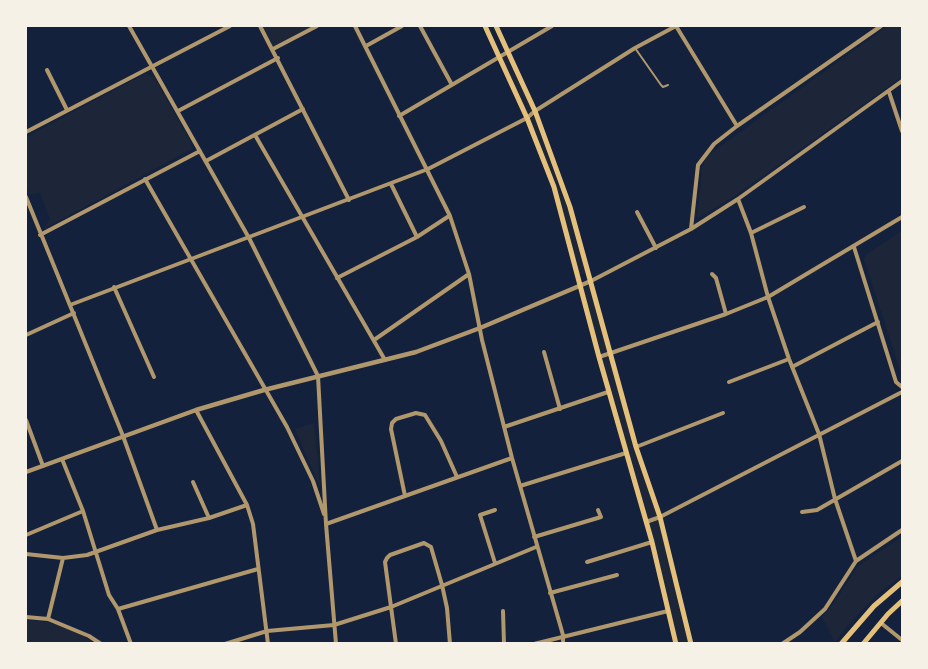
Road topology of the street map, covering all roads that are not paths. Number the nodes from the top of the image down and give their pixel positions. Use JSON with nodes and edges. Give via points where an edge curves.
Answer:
{"nodes":[{"id":1,"x":129,"y":26,"type":"edge"},
{"id":2,"x":215,"y":26,"type":"edge"},
{"id":3,"x":230,"y":26,"type":"edge"},
{"id":4,"x":260,"y":26,"type":"edge"},
{"id":5,"x":317,"y":26,"type":"edge"},
{"id":6,"x":356,"y":26,"type":"edge"},
{"id":7,"x":402,"y":26,"type":"edge"},
{"id":8,"x":420,"y":26,"type":"edge"},
{"id":9,"x":485,"y":26,"type":"edge"},
{"id":10,"x":496,"y":26,"type":"edge"},
{"id":11,"x":552,"y":26,"type":"edge"},
{"id":12,"x":676,"y":26,"type":"edge"},
{"id":13,"x":880,"y":26,"type":"edge"},
{"id":14,"x":218,"y":31,"type":"junction"},
{"id":15,"x":366,"y":46,"type":"junction"},
{"id":16,"x":635,"y":48,"type":"junction"},
{"id":17,"x":273,"y":49,"type":"junction"},
{"id":18,"x":507,"y":52,"type":"junction"},
{"id":19,"x":499,"y":57,"type":"junction"},
{"id":20,"x":278,"y":58,"type":"junction"},
{"id":21,"x":152,"y":66,"type":"junction"},
{"id":22,"x":47,"y":70,"type":"dead end"},
{"id":23,"x":903,"y":81,"type":"edge"},
{"id":24,"x":452,"y":85,"type":"junction"},
{"id":25,"x":669,"y":85,"type":"dead end"},
{"id":26,"x":889,"y":92,"type":"junction"},
{"id":27,"x":303,"y":109,"type":"junction"},
{"id":28,"x":68,"y":110,"type":"junction"},
{"id":29,"x":178,"y":111,"type":"junction"},
{"id":30,"x":535,"y":111,"type":"junction"},
{"id":31,"x":399,"y":116,"type":"junction"},
{"id":32,"x":527,"y":118,"type":"junction"},
{"id":33,"x":736,"y":126,"type":"junction"},
{"id":34,"x":903,"y":131,"type":"edge"},
{"id":35,"x":26,"y":132,"type":"edge"},
{"id":36,"x":255,"y":135,"type":"junction"},
{"id":37,"x":200,"y":151,"type":"junction"},
{"id":38,"x":206,"y":161,"type":"junction"},
{"id":39,"x":428,"y":169,"type":"junction"},
{"id":40,"x":145,"y":179,"type":"junction"},
{"id":41,"x":391,"y":184,"type":"junction"},
{"id":42,"x":26,"y":197,"type":"edge"},
{"id":43,"x":738,"y":199,"type":"junction"},
{"id":44,"x":349,"y":200,"type":"junction"},
{"id":45,"x":27,"y":207,"type":"edge"},
{"id":46,"x":804,"y":207,"type":"dead end"},
{"id":47,"x":637,"y":212,"type":"dead end"},
{"id":48,"x":450,"y":216,"type":"junction"},
{"id":49,"x":303,"y":217,"type":"junction"},
{"id":50,"x":903,"y":217,"type":"edge"},
{"id":51,"x":691,"y":229,"type":"junction"},
{"id":52,"x":751,"y":233,"type":"junction"},
{"id":53,"x":40,"y":235,"type":"junction"},
{"id":54,"x":417,"y":237,"type":"junction"},
{"id":55,"x":249,"y":238,"type":"junction"},
{"id":56,"x":854,"y":247,"type":"junction"},
{"id":57,"x":656,"y":248,"type":"junction"},
{"id":58,"x":189,"y":258,"type":"junction"},
{"id":59,"x":469,"y":274,"type":"junction"},
{"id":60,"x":712,"y":274,"type":"dead end"},
{"id":61,"x":337,"y":278,"type":"junction"},
{"id":62,"x":591,"y":281,"type":"junction"},
{"id":63,"x":580,"y":286,"type":"junction"},
{"id":64,"x":114,"y":287,"type":"junction"},
{"id":65,"x":768,"y":297,"type":"junction"},
{"id":66,"x":70,"y":304,"type":"junction"},
{"id":67,"x":74,"y":313,"type":"junction"},
{"id":68,"x":726,"y":314,"type":"junction"},
{"id":69,"x":878,"y":322,"type":"junction"},
{"id":70,"x":480,"y":328,"type":"junction"},
{"id":71,"x":26,"y":334,"type":"edge"},
{"id":72,"x":374,"y":340,"type":"junction"},
{"id":73,"x":544,"y":352,"type":"dead end"},
{"id":74,"x":609,"y":353,"type":"junction"},
{"id":75,"x":598,"y":357,"type":"junction"},
{"id":76,"x":789,"y":359,"type":"junction"},
{"id":77,"x":385,"y":361,"type":"junction"},
{"id":78,"x":792,"y":367,"type":"junction"},
{"id":79,"x":318,"y":376,"type":"junction"},
{"id":80,"x":154,"y":377,"type":"dead end"},
{"id":81,"x":729,"y":382,"type":"dead end"},
{"id":82,"x":903,"y":387,"type":"edge"},
{"id":83,"x":264,"y":390,"type":"junction"},
{"id":84,"x":608,"y":392,"type":"junction"},
{"id":85,"x":903,"y":392,"type":"edge"},
{"id":86,"x":560,"y":409,"type":"junction"},
{"id":87,"x":196,"y":410,"type":"junction"},
{"id":88,"x":723,"y":413,"type":"dead end"},
{"id":89,"x":26,"y":420,"type":"edge"},
{"id":90,"x":504,"y":427,"type":"junction"},
{"id":91,"x":819,"y":434,"type":"junction"},
{"id":92,"x":123,"y":435,"type":"junction"},
{"id":93,"x":636,"y":447,"type":"junction"},
{"id":94,"x":626,"y":453,"type":"junction"},
{"id":95,"x":62,"y":458,"type":"junction"},
{"id":96,"x":512,"y":458,"type":"junction"},
{"id":97,"x":903,"y":462,"type":"edge"},
{"id":98,"x":43,"y":466,"type":"junction"},
{"id":99,"x":26,"y":472,"type":"edge"},
{"id":100,"x":458,"y":477,"type":"junction"},
{"id":101,"x":194,"y":482,"type":"dead end"},
{"id":102,"x":520,"y":486,"type":"junction"},
{"id":103,"x":405,"y":496,"type":"junction"},
{"id":104,"x":835,"y":499,"type":"junction"},
{"id":105,"x":247,"y":505,"type":"junction"},
{"id":106,"x":495,"y":510,"type":"dead end"},
{"id":107,"x":598,"y":510,"type":"dead end"},
{"id":108,"x":83,"y":511,"type":"junction"},
{"id":109,"x":802,"y":512,"type":"dead end"},
{"id":110,"x":660,"y":517,"type":"junction"},
{"id":111,"x":209,"y":519,"type":"junction"},
{"id":112,"x":646,"y":523,"type":"junction"},
{"id":113,"x":326,"y":524,"type":"junction"},
{"id":114,"x":158,"y":530,"type":"junction"},
{"id":115,"x":903,"y":530,"type":"edge"},
{"id":116,"x":26,"y":535,"type":"edge"},
{"id":117,"x":534,"y":537,"type":"junction"},
{"id":118,"x":652,"y":542,"type":"junction"},
{"id":119,"x":536,"y":547,"type":"junction"},
{"id":120,"x":94,"y":551,"type":"junction"},
{"id":121,"x":26,"y":554,"type":"edge"},
{"id":122,"x":63,"y":558,"type":"junction"},
{"id":123,"x":856,"y":561,"type":"junction"},
{"id":124,"x":587,"y":562,"type":"dead end"},
{"id":125,"x":495,"y":563,"type":"junction"},
{"id":126,"x":258,"y":569,"type":"junction"},
{"id":127,"x":617,"y":575,"type":"dead end"},
{"id":128,"x":903,"y":582,"type":"edge"},
{"id":129,"x":442,"y":585,"type":"junction"},
{"id":130,"x":550,"y":593,"type":"junction"},
{"id":131,"x":903,"y":601,"type":"edge"},
{"id":132,"x":391,"y":607,"type":"junction"},
{"id":133,"x":118,"y":609,"type":"junction"},
{"id":134,"x":503,"y":611,"type":"dead end"},
{"id":135,"x":668,"y":611,"type":"junction"},
{"id":136,"x":26,"y":616,"type":"edge"},
{"id":137,"x":48,"y":619,"type":"junction"},
{"id":138,"x":881,"y":623,"type":"junction"},
{"id":139,"x":334,"y":625,"type":"junction"},
{"id":140,"x":267,"y":631,"type":"junction"},
{"id":141,"x":563,"y":635,"type":"junction"},
{"id":142,"x":903,"y":640,"type":"edge"},
{"id":143,"x":101,"y":644,"type":"edge"},
{"id":144,"x":131,"y":644,"type":"edge"},
{"id":145,"x":225,"y":644,"type":"edge"},
{"id":146,"x":268,"y":644,"type":"edge"},
{"id":147,"x":336,"y":644,"type":"edge"},
{"id":148,"x":396,"y":644,"type":"edge"},
{"id":149,"x":450,"y":644,"type":"edge"},
{"id":150,"x":504,"y":644,"type":"edge"},
{"id":151,"x":534,"y":644,"type":"edge"},
{"id":152,"x":563,"y":644,"type":"edge"},
{"id":153,"x":676,"y":644,"type":"edge"},
{"id":154,"x":691,"y":644,"type":"edge"},
{"id":155,"x":782,"y":644,"type":"edge"},
{"id":156,"x":841,"y":644,"type":"edge"},
{"id":157,"x":863,"y":644,"type":"edge"}],
"edges":[{"from":1,"to":21,"type":"street"},
{"from":2,"to":14,"type":"street"},
{"from":3,"to":14,"type":"street"},
{"from":4,"to":17,"type":"street"},
{"from":5,"to":17,"type":"street"},
{"from":6,"to":15,"type":"street"},
{"from":7,"to":15,"type":"street"},
{"from":8,"to":24,"type":"street"},
{"from":9,"to":19,"type":"main road"},
{"from":10,"to":18,"type":"main road"},
{"from":11,"to":18,"type":"street"},
{"from":12,"to":16,"type":"street"},
{"from":12,"to":33,"type":"street"},
{"from":13,"to":33,"type":"street"},
{"from":14,"to":21,"type":"street"},
{"from":15,"to":31,"type":"street"},
{"from":16,"to":25,"type":"lane","via":[[661,85]]},
{"from":16,"to":30,"type":"street"},
{"from":17,"to":20,"type":"street"},
{"from":18,"to":19,"type":"street"},
{"from":18,"to":30,"type":"main road"},
{"from":19,"to":24,"type":"street"},
{"from":19,"to":32,"type":"main road"},
{"from":20,"to":27,"type":"street"},
{"from":20,"to":29,"type":"street"},
{"from":21,"to":28,"type":"street"},
{"from":21,"to":29,"type":"street"},
{"from":22,"to":28,"type":"street"},
{"from":23,"to":26,"type":"street"},
{"from":24,"to":31,"type":"street"},
{"from":26,"to":34,"type":"street"},
{"from":26,"to":43,"type":"street"},
{"from":27,"to":36,"type":"street"},
{"from":27,"to":44,"type":"street"},
{"from":28,"to":35,"type":"street"},
{"from":29,"to":37,"type":"street"},
{"from":30,"to":32,"type":"street"},
{"from":30,"to":62,"type":"main road","via":[[570,207]]},
{"from":31,"to":39,"type":"street"},
{"from":32,"to":39,"type":"street"},
{"from":32,"to":63,"type":"main road","via":[[554,187]]},
{"from":33,"to":51,"type":"street","via":[[714,144],[698,165]]},
{"from":36,"to":38,"type":"street"},
{"from":36,"to":49,"type":"street"},
{"from":37,"to":38,"type":"street"},
{"from":37,"to":40,"type":"street"},
{"from":38,"to":55,"type":"street"},
{"from":39,"to":41,"type":"street"},
{"from":39,"to":48,"type":"street"},
{"from":40,"to":53,"type":"street"},
{"from":40,"to":58,"type":"street"},
{"from":41,"to":44,"type":"street"},
{"from":41,"to":54,"type":"street"},
{"from":42,"to":45,"type":"street"},
{"from":43,"to":51,"type":"street"},
{"from":43,"to":52,"type":"street"},
{"from":44,"to":49,"type":"street"},
{"from":45,"to":53,"type":"street"},
{"from":46,"to":52,"type":"street"},
{"from":47,"to":57,"type":"street"},
{"from":48,"to":54,"type":"street"},
{"from":48,"to":59,"type":"street"},
{"from":49,"to":55,"type":"street"},
{"from":49,"to":61,"type":"street"},
{"from":50,"to":56,"type":"street"},
{"from":51,"to":57,"type":"street"},
{"from":52,"to":65,"type":"street"},
{"from":53,"to":66,"type":"street"},
{"from":54,"to":61,"type":"street"},
{"from":55,"to":58,"type":"street"},
{"from":55,"to":79,"type":"street"},
{"from":56,"to":65,"type":"street"},
{"from":56,"to":69,"type":"street"},
{"from":57,"to":62,"type":"street"},
{"from":58,"to":64,"type":"street"},
{"from":58,"to":83,"type":"street"},
{"from":59,"to":70,"type":"street"},
{"from":59,"to":72,"type":"street"},
{"from":60,"to":68,"type":"street"},
{"from":61,"to":72,"type":"street"},
{"from":62,"to":63,"type":"street"},
{"from":62,"to":74,"type":"main road"},
{"from":63,"to":70,"type":"street"},
{"from":63,"to":75,"type":"main road"},
{"from":64,"to":66,"type":"street"},
{"from":64,"to":80,"type":"street"},
{"from":65,"to":68,"type":"street"},
{"from":65,"to":76,"type":"street"},
{"from":66,"to":67,"type":"street"},
{"from":67,"to":71,"type":"street"},
{"from":67,"to":92,"type":"street"},
{"from":68,"to":74,"type":"street"},
{"from":69,"to":78,"type":"street"},
{"from":69,"to":82,"type":"street","via":[[896,382]]},
{"from":70,"to":77,"type":"street"},
{"from":70,"to":90,"type":"street"},
{"from":72,"to":77,"type":"street"},
{"from":73,"to":86,"type":"street"},
{"from":74,"to":75,"type":"street"},
{"from":74,"to":93,"type":"main road"},
{"from":75,"to":84,"type":"main road"},
{"from":76,"to":78,"type":"street"},
{"from":76,"to":81,"type":"street"},
{"from":77,"to":79,"type":"street"},
{"from":78,"to":91,"type":"street"},
{"from":79,"to":83,"type":"street"},
{"from":79,"to":113,"type":"street"},
{"from":83,"to":87,"type":"street"},
{"from":83,"to":113,"type":"street","via":[[302,456]]},
{"from":84,"to":86,"type":"street"},
{"from":84,"to":94,"type":"main road"},
{"from":85,"to":91,"type":"street"},
{"from":86,"to":90,"type":"street"},
{"from":87,"to":92,"type":"street"},
{"from":87,"to":105,"type":"street"},
{"from":88,"to":93,"type":"street"},
{"from":89,"to":98,"type":"street"},
{"from":90,"to":96,"type":"street"},
{"from":91,"to":104,"type":"street"},
{"from":91,"to":110,"type":"street"},
{"from":92,"to":95,"type":"street"},
{"from":92,"to":114,"type":"street"},
{"from":93,"to":110,"type":"main road"},
{"from":94,"to":102,"type":"street"},
{"from":94,"to":112,"type":"main road"},
{"from":95,"to":98,"type":"street"},
{"from":95,"to":108,"type":"street"},
{"from":96,"to":100,"type":"street"},
{"from":96,"to":102,"type":"street"},
{"from":97,"to":104,"type":"street"},
{"from":98,"to":99,"type":"street"},
{"from":100,"to":103,"type":"street"},
{"from":100,"to":103,"type":"street","via":[[425,415],[396,419],[391,429]]},
{"from":101,"to":111,"type":"street"},
{"from":102,"to":117,"type":"street"},
{"from":103,"to":113,"type":"street"},
{"from":104,"to":109,"type":"street","via":[[817,510]]},
{"from":104,"to":123,"type":"street"},
{"from":105,"to":111,"type":"street"},
{"from":105,"to":126,"type":"street"},
{"from":106,"to":125,"type":"street","via":[[480,515]]},
{"from":107,"to":117,"type":"street","via":[[601,517]]},
{"from":108,"to":116,"type":"street"},
{"from":108,"to":120,"type":"street"},
{"from":110,"to":112,"type":"street"},
{"from":110,"to":154,"type":"main road"},
{"from":111,"to":114,"type":"street"},
{"from":112,"to":118,"type":"main road"},
{"from":113,"to":139,"type":"street"},
{"from":114,"to":120,"type":"street"},
{"from":115,"to":123,"type":"street"},
{"from":117,"to":119,"type":"street"},
{"from":118,"to":124,"type":"street"},
{"from":118,"to":135,"type":"main road"},
{"from":119,"to":125,"type":"street"},
{"from":119,"to":130,"type":"street"},
{"from":120,"to":122,"type":"street"},
{"from":120,"to":133,"type":"street"},
{"from":121,"to":122,"type":"street"},
{"from":122,"to":137,"type":"street"},
{"from":123,"to":155,"type":"street","via":[[825,609]]},
{"from":125,"to":129,"type":"street"},
{"from":126,"to":133,"type":"street"},
{"from":126,"to":140,"type":"street"},
{"from":127,"to":130,"type":"street"},
{"from":128,"to":156,"type":"main road","via":[[874,606]]},
{"from":129,"to":132,"type":"street"},
{"from":129,"to":132,"type":"street","via":[[428,544],[390,555],[386,562]]},
{"from":129,"to":149,"type":"street"},
{"from":130,"to":141,"type":"street"},
{"from":131,"to":138,"type":"main road"},
{"from":132,"to":139,"type":"street"},
{"from":132,"to":148,"type":"street"},
{"from":133,"to":144,"type":"street"},
{"from":134,"to":150,"type":"street"},
{"from":135,"to":141,"type":"street"},
{"from":135,"to":153,"type":"main road"},
{"from":136,"to":137,"type":"street"},
{"from":137,"to":143,"type":"street"},
{"from":138,"to":142,"type":"street"},
{"from":138,"to":157,"type":"main road"},
{"from":139,"to":140,"type":"street"},
{"from":139,"to":147,"type":"street"},
{"from":140,"to":145,"type":"street"},
{"from":140,"to":146,"type":"street"},
{"from":141,"to":151,"type":"street"},
{"from":141,"to":152,"type":"street"}]}
